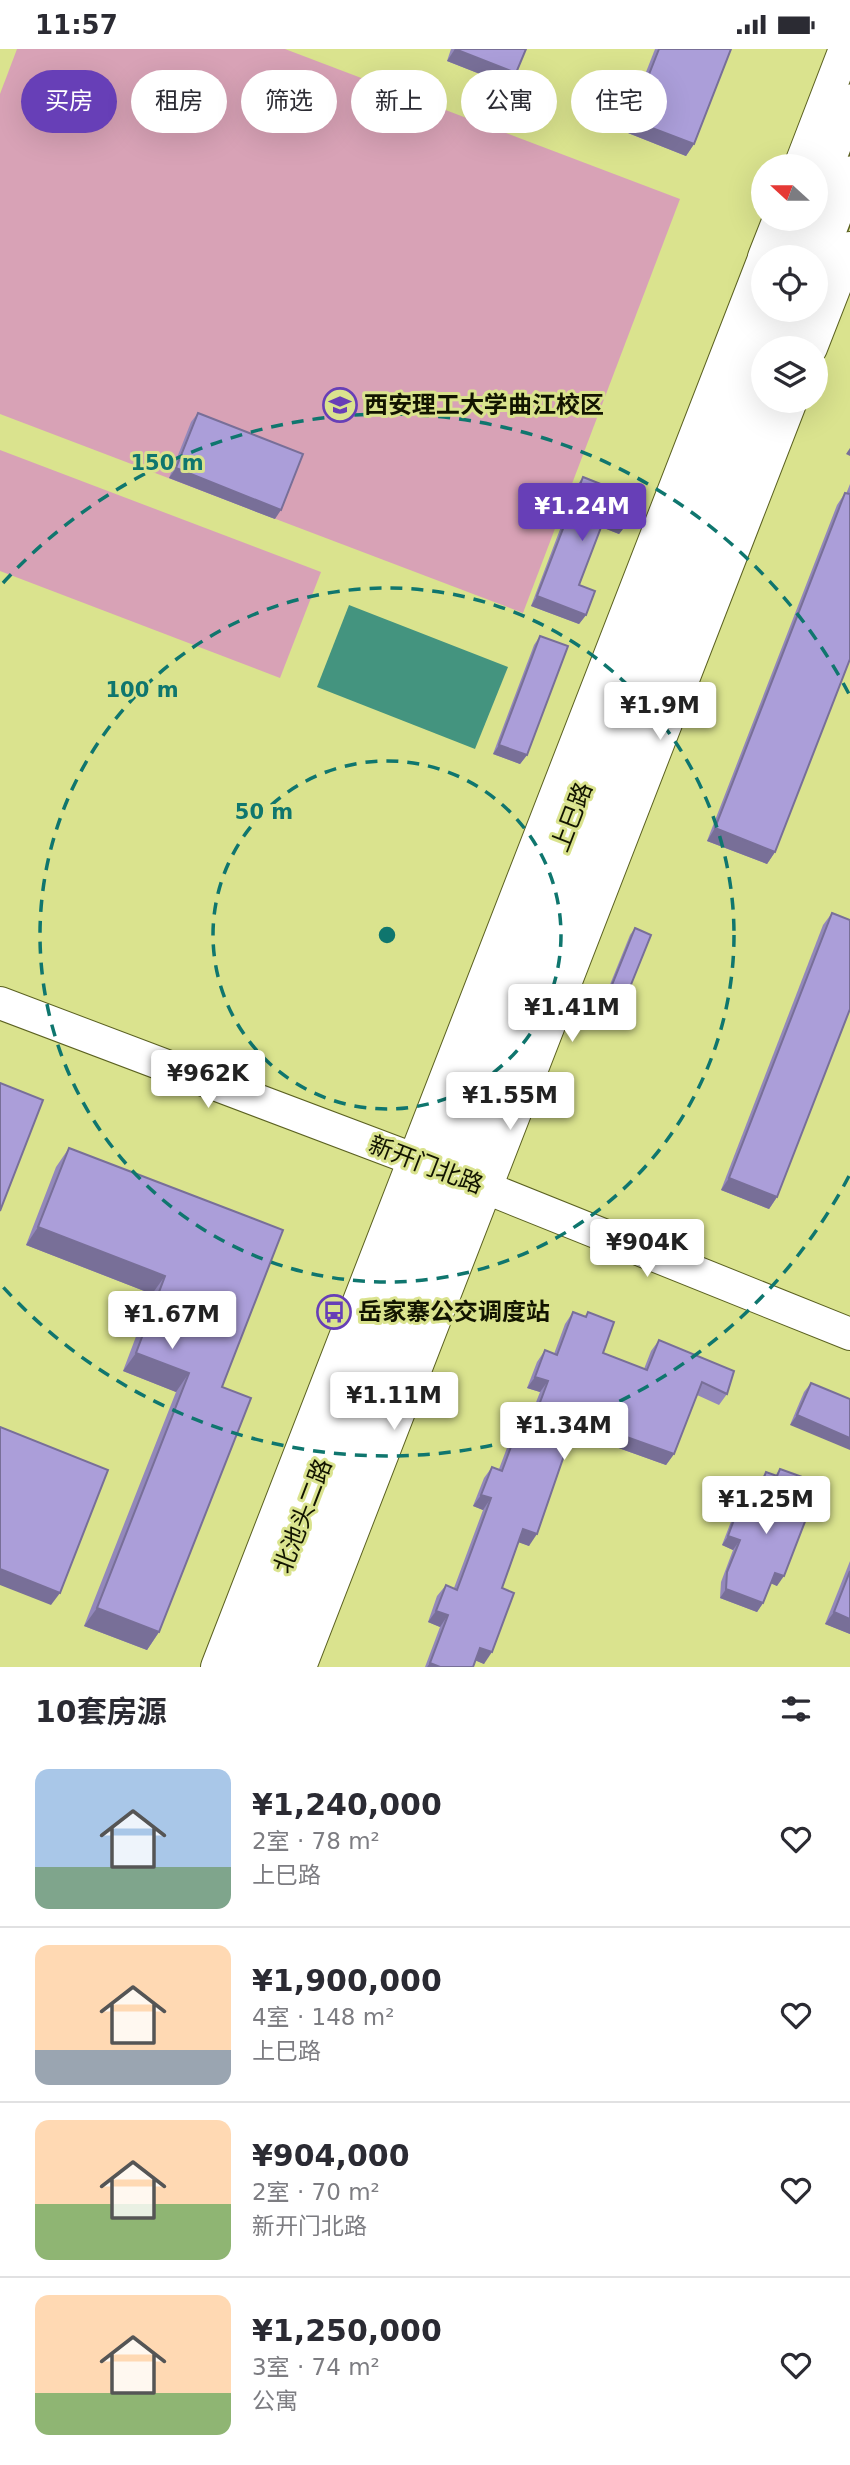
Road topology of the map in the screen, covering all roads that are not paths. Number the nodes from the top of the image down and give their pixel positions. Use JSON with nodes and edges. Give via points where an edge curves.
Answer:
{"nodes":[{"id":1,"x":845,"y":49,"type":"edge"},
{"id":2,"x":850,"y":102,"type":"edge"},
{"id":3,"x":805,"y":154,"type":"edge"},
{"id":4,"x":828,"y":160,"type":"edge"},
{"id":5,"x":850,"y":174,"type":"edge"},
{"id":6,"x":823,"y":245,"type":"edge"},
{"id":7,"x":850,"y":248,"type":"edge"},
{"id":8,"x":751,"y":297,"type":"edge"},
{"id":9,"x":765,"y":322,"type":"edge"},
{"id":10,"x":816,"y":336,"type":"edge"},
{"id":11,"x":757,"y":413,"type":"edge"},
{"id":12,"x":786,"y":413,"type":"edge"},
{"id":13,"x":0,"y":1003,"type":"edge"},
{"id":14,"x":450,"y":1173,"type":"junction"},
{"id":15,"x":850,"y":1333,"type":"edge"},
{"id":16,"x":217,"y":1667,"type":"edge"},
{"id":17,"x":245,"y":1667,"type":"edge"},
{"id":18,"x":273,"y":1667,"type":"edge"},
{"id":19,"x":300,"y":1667,"type":"edge"}],
"edges":[{"from":1,"to":3,"type":"street"},
{"from":2,"to":4,"type":"main road"},
{"from":5,"to":6,"type":"main road"},
{"from":7,"to":10,"type":"street"},
{"from":8,"to":14,"type":"street"},
{"from":9,"to":14,"type":"main road","name":"上巳路"},
{"from":11,"to":14,"type":"main road","name":"上巳路"},
{"from":12,"to":14,"type":"street"},
{"from":13,"to":14,"type":"street","name":"新开门北路"},
{"from":14,"to":15,"type":"street","name":"新开门北路"},
{"from":14,"to":16,"type":"street"},
{"from":14,"to":17,"type":"main road","name":"北池头二路"},
{"from":14,"to":18,"type":"main road","name":"北池头二路"},
{"from":14,"to":19,"type":"street"}]}
